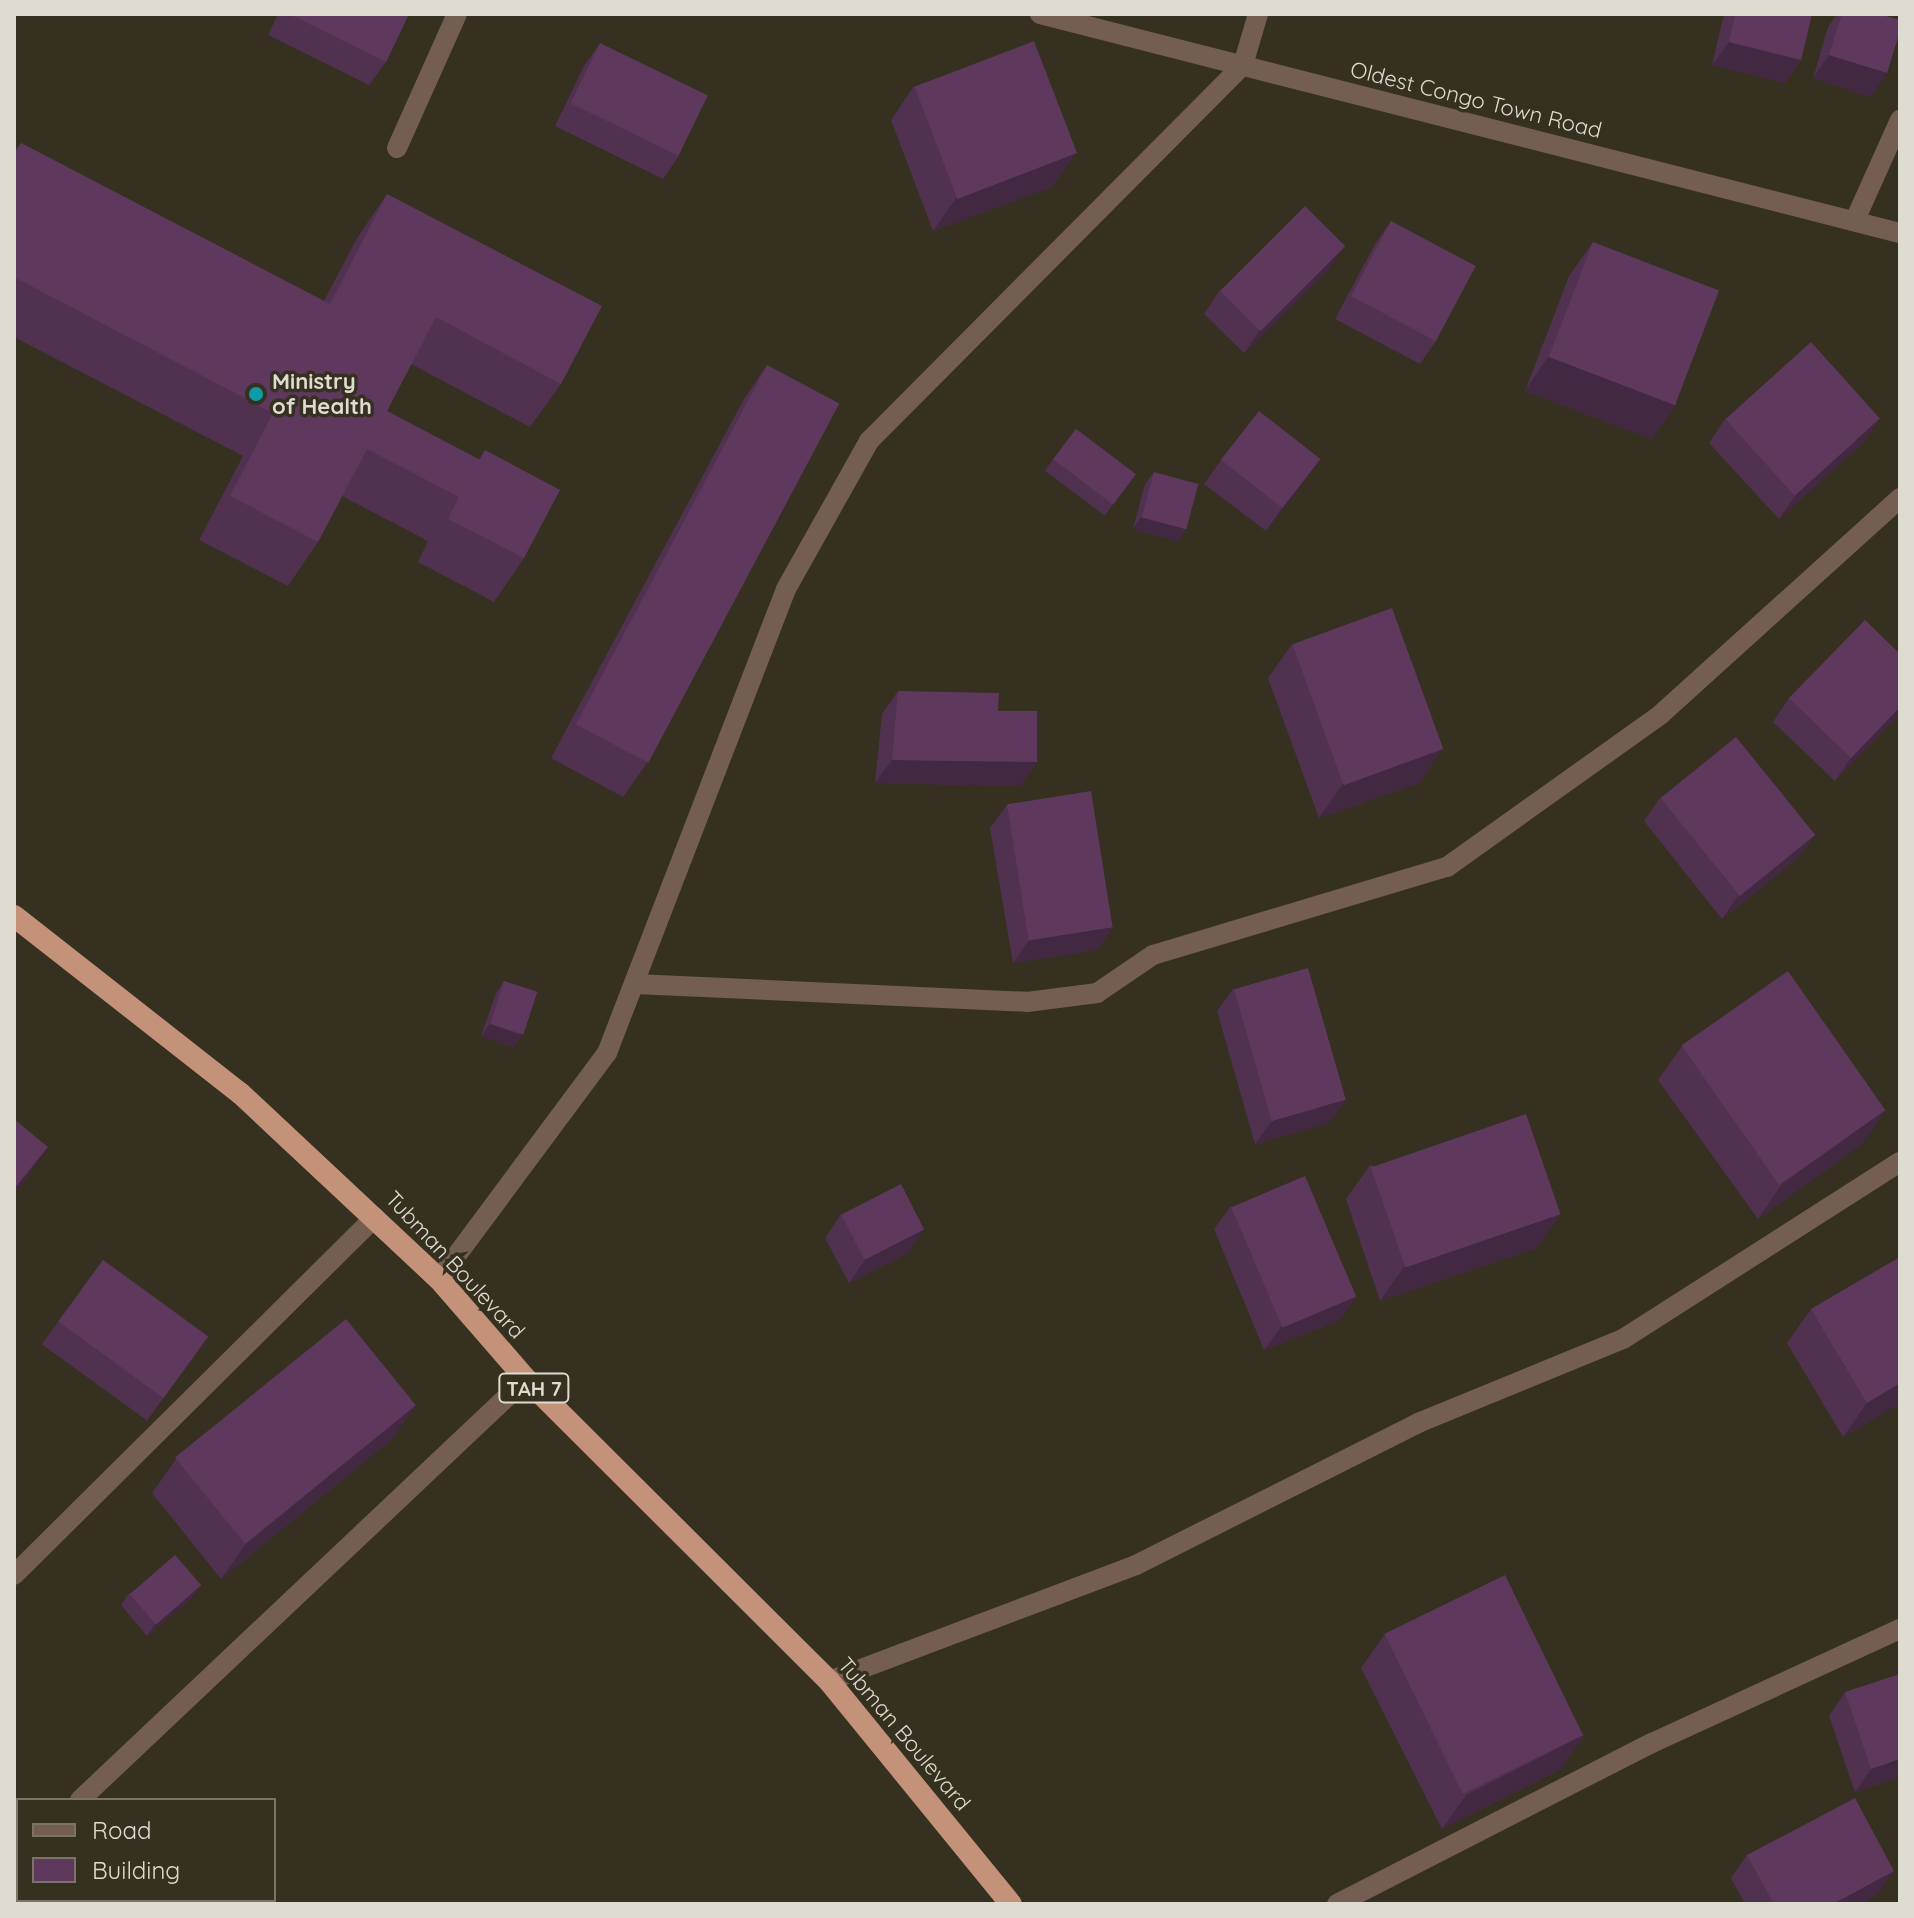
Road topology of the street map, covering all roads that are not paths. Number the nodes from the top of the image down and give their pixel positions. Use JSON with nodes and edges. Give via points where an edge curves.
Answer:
{"nodes":[{"id":1,"x":457,"y":14,"type":"edge"},
{"id":2,"x":1040,"y":14,"type":"edge"},
{"id":3,"x":1258,"y":14,"type":"edge"},
{"id":4,"x":1243,"y":65,"type":"junction"},
{"id":5,"x":1900,"y":120,"type":"edge"},
{"id":6,"x":397,"y":148,"type":"dead end"},
{"id":7,"x":1855,"y":220,"type":"junction"},
{"id":8,"x":1900,"y":233,"type":"edge"},
{"id":9,"x":1900,"y":498,"type":"edge"},
{"id":10,"x":14,"y":916,"type":"edge"},
{"id":11,"x":635,"y":984,"type":"junction"},
{"id":12,"x":1900,"y":1162,"type":"edge"},
{"id":13,"x":375,"y":1217,"type":"junction"},
{"id":14,"x":439,"y":1279,"type":"junction"},
{"id":15,"x":526,"y":1379,"type":"junction"},
{"id":16,"x":14,"y":1575,"type":"edge"},
{"id":17,"x":1900,"y":1629,"type":"edge"},
{"id":18,"x":829,"y":1681,"type":"junction"},
{"id":19,"x":82,"y":1798,"type":"edge"},
{"id":20,"x":1011,"y":1904,"type":"edge"},
{"id":21,"x":1337,"y":1904,"type":"edge"}],
"edges":[{"from":1,"to":6,"type":"street"},
{"from":2,"to":4,"type":"street","name":"Oldest Congo Town Road"},
{"from":3,"to":4,"type":"street"},
{"from":4,"to":7,"type":"street","name":"Oldest Congo Town Road"},
{"from":4,"to":11,"type":"street","via":[[869,441],[786,589]]},
{"from":5,"to":7,"type":"street"},
{"from":7,"to":8,"type":"street","name":"Oldest Congo Town Road"},
{"from":9,"to":11,"type":"street","via":[[1660,715],[1447,867],[1153,955],[1097,993],[1027,1002]]},
{"from":10,"to":13,"type":"highway","name":"Tubman Boulevard","number":"TAH 7","via":[[240,1093]]},
{"from":11,"to":14,"type":"street","via":[[607,1053]]},
{"from":12,"to":18,"type":"street","via":[[1623,1339],[1418,1423],[1136,1565]]},
{"from":13,"to":14,"type":"highway","name":"Tubman Boulevard","number":"TAH 7"},
{"from":13,"to":16,"type":"street"},
{"from":14,"to":15,"type":"highway","name":"Tubman Boulevard","number":"TAH 7"},
{"from":15,"to":18,"type":"highway","name":"Tubman Boulevard","number":"TAH 7"},
{"from":15,"to":19,"type":"street"},
{"from":17,"to":21,"type":"street","via":[[1652,1743]]},
{"from":18,"to":20,"type":"highway","name":"Tubman Boulevard","number":"TAH 7"}]}
